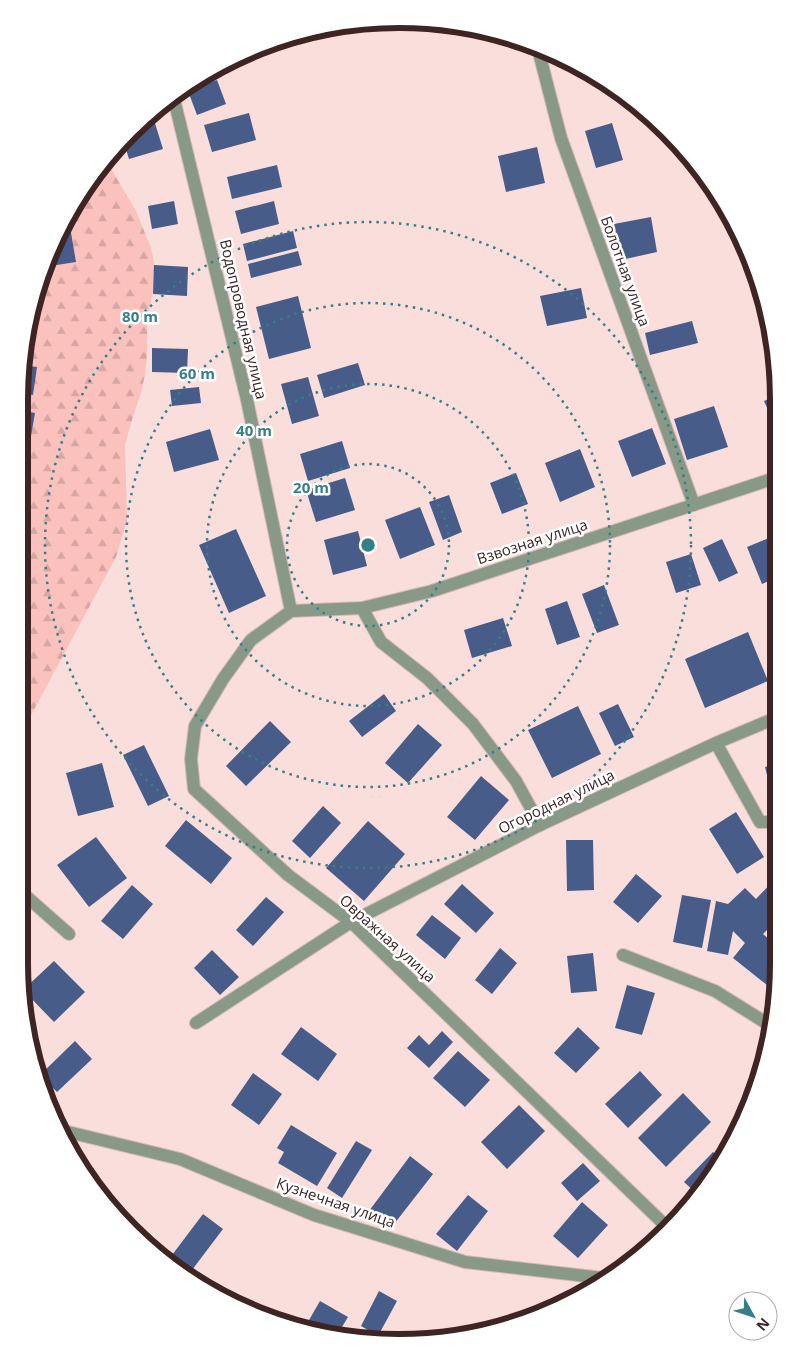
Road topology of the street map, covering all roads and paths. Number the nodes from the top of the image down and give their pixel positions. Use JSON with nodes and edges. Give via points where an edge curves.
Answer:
{"nodes":[{"id":1,"x":540,"y":55,"type":"edge"},
{"id":2,"x":175,"y":103,"type":"edge"},
{"id":3,"x":770,"y":480,"type":"edge"},
{"id":4,"x":694,"y":505,"type":"junction"},
{"id":5,"x":362,"y":608,"type":"junction"},
{"id":6,"x":291,"y":610,"type":"junction"},
{"id":7,"x":770,"y":720,"type":"edge"},
{"id":8,"x":716,"y":743,"type":"junction"},
{"id":9,"x":770,"y":822,"type":"edge"},
{"id":10,"x":540,"y":825,"type":"junction"},
{"id":11,"x":28,"y":898,"type":"edge"},
{"id":12,"x":351,"y":922,"type":"junction"},
{"id":13,"x":69,"y":934,"type":"dead end"},
{"id":14,"x":623,"y":955,"type":"dead end"},
{"id":15,"x":765,"y":1022,"type":"edge"},
{"id":16,"x":196,"y":1023,"type":"dead end"},
{"id":17,"x":69,"y":1132,"type":"edge"},
{"id":18,"x":663,"y":1223,"type":"edge"},
{"id":19,"x":596,"y":1277,"type":"edge"}],
"edges":[{"from":1,"to":4,"type":"street","name":"Болотная улица","via":[[561,138]]},
{"from":2,"to":6,"type":"street","name":"Водопроводная улица","via":[[247,400]]},
{"from":3,"to":4,"type":"street","name":"Взвозная улица"},
{"from":4,"to":5,"type":"street","name":"Взвозная улица","via":[[432,591]]},
{"from":5,"to":6,"type":"street","name":"Взвозная улица"},
{"from":5,"to":10,"type":"street","via":[[381,642],[427,678],[473,724],[516,781]]},
{"from":6,"to":12,"type":"street","name":"Овражная улица","via":[[251,640],[195,726],[191,759],[194,789],[288,875]]},
{"from":7,"to":8,"type":"street","name":"Огородная улица"},
{"from":8,"to":9,"type":"street","via":[[760,822]]},
{"from":8,"to":10,"type":"street","name":"Огородная улица"},
{"from":10,"to":12,"type":"street","name":"Огородная улица"},
{"from":11,"to":13,"type":"street"},
{"from":12,"to":16,"type":"street","name":"Огородная улица"},
{"from":12,"to":18,"type":"street","name":"Овражная улица"},
{"from":14,"to":15,"type":"street","via":[[715,991]]},
{"from":17,"to":19,"type":"street","name":"Кузнечная улица","via":[[180,1159],[314,1215],[465,1262]]}]}
